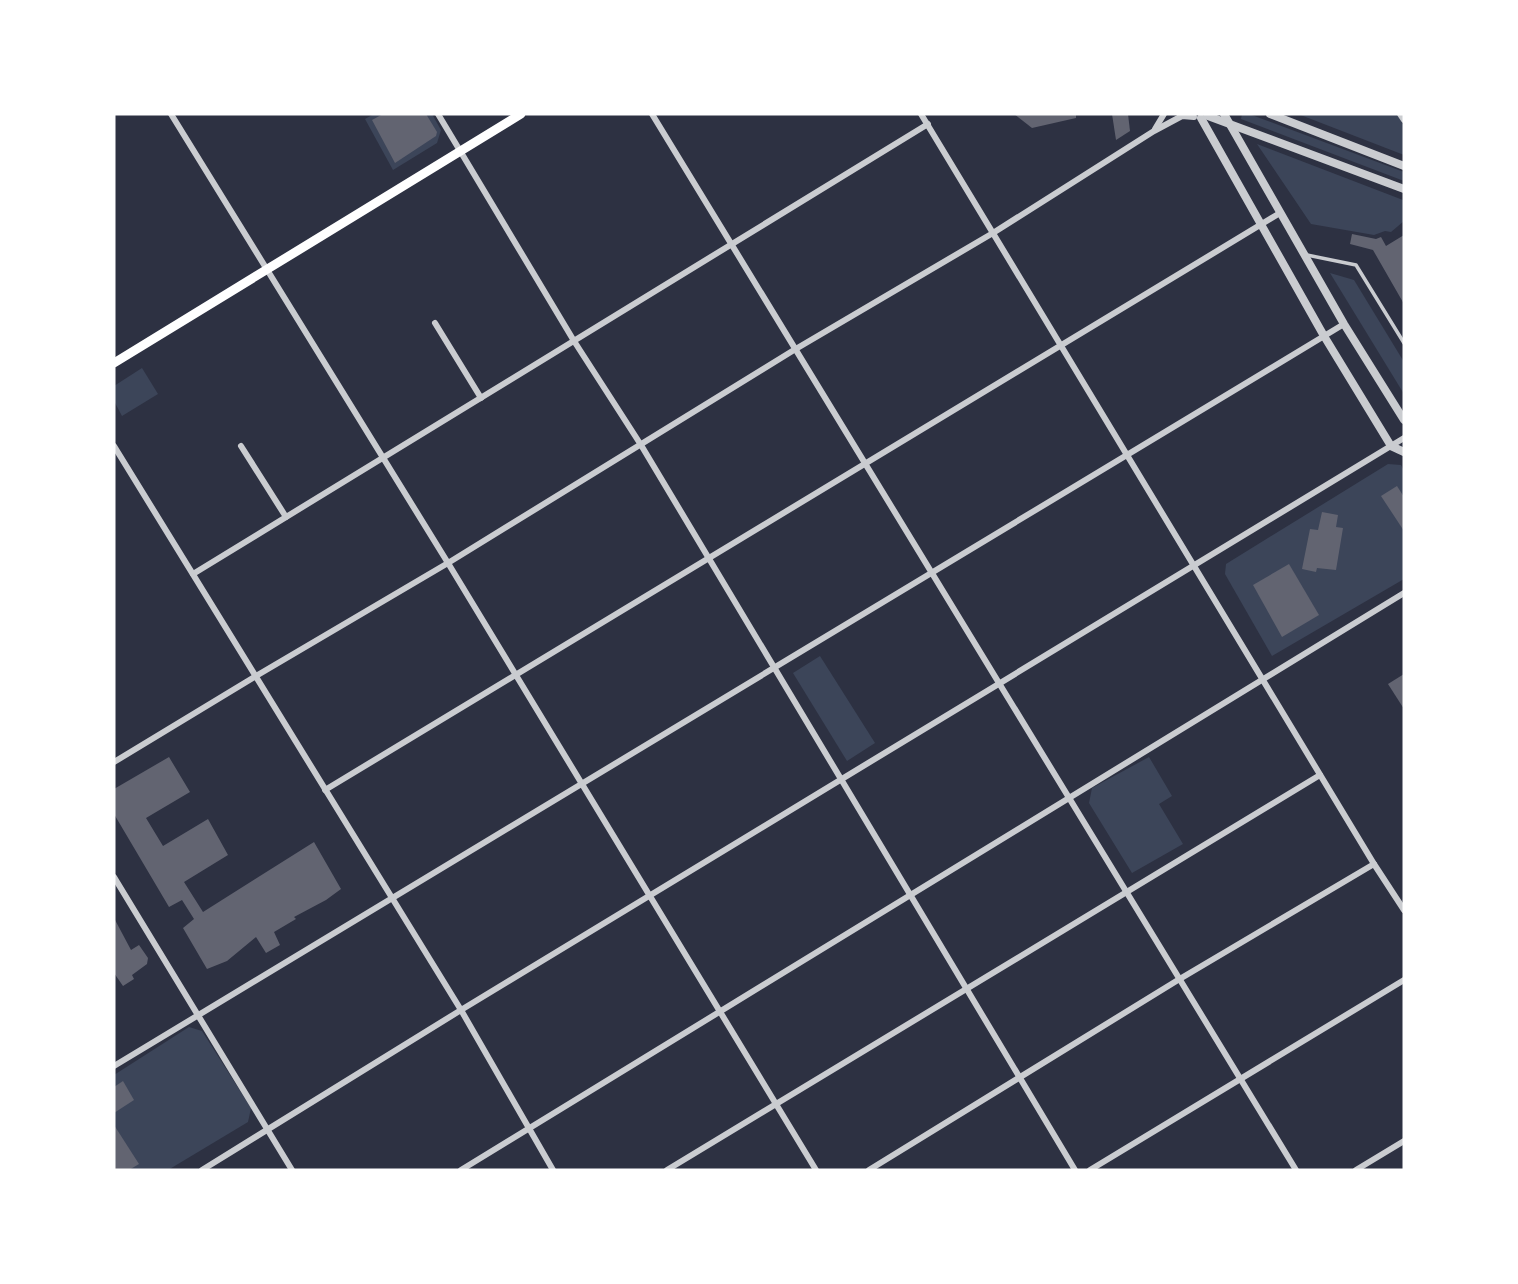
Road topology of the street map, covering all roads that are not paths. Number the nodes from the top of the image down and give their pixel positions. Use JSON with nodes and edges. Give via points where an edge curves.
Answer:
{"nodes":[{"id":1,"x":171,"y":114,"type":"edge"},
{"id":2,"x":438,"y":114,"type":"edge"},
{"id":3,"x":521,"y":114,"type":"edge"},
{"id":4,"x":652,"y":114,"type":"edge"},
{"id":5,"x":922,"y":114,"type":"edge"},
{"id":6,"x":1164,"y":114,"type":"edge"},
{"id":7,"x":1224,"y":114,"type":"edge"},
{"id":8,"x":1270,"y":114,"type":"edge"},
{"id":9,"x":1401,"y":114,"type":"edge"},
{"id":10,"x":1201,"y":116,"type":"edge"},
{"id":11,"x":1404,"y":120,"type":"edge"},
{"id":12,"x":1230,"y":123,"type":"junction"},
{"id":13,"x":928,"y":124,"type":"junction"},
{"id":14,"x":1154,"y":131,"type":"junction"},
{"id":15,"x":461,"y":151,"type":"junction"},
{"id":16,"x":1404,"y":166,"type":"edge"},
{"id":17,"x":1404,"y":189,"type":"edge"},
{"id":18,"x":1280,"y":213,"type":"junction"},
{"id":19,"x":1261,"y":224,"type":"junction"},
{"id":20,"x":993,"y":233,"type":"junction"},
{"id":21,"x":733,"y":244,"type":"junction"},
{"id":22,"x":1305,"y":254,"type":"junction"},
{"id":23,"x":267,"y":269,"type":"junction"},
{"id":24,"x":435,"y":323,"type":"dead end"},
{"id":25,"x":1344,"y":324,"type":"junction"},
{"id":26,"x":1324,"y":337,"type":"junction"},
{"id":27,"x":574,"y":341,"type":"junction"},
{"id":28,"x":1404,"y":343,"type":"edge"},
{"id":29,"x":1061,"y":345,"type":"junction"},
{"id":30,"x":794,"y":350,"type":"junction"},
{"id":31,"x":114,"y":363,"type":"edge"},
{"id":32,"x":481,"y":398,"type":"junction"},
{"id":33,"x":1404,"y":420,"type":"edge"},
{"id":34,"x":1404,"y":438,"type":"edge"},
{"id":35,"x":641,"y":445,"type":"junction"},
{"id":36,"x":114,"y":446,"type":"edge"},
{"id":37,"x":240,"y":446,"type":"dead end"},
{"id":38,"x":1391,"y":446,"type":"junction"},
{"id":39,"x":1404,"y":452,"type":"edge"},
{"id":40,"x":1127,"y":455,"type":"junction"},
{"id":41,"x":383,"y":458,"type":"junction"},
{"id":42,"x":864,"y":464,"type":"junction"},
{"id":43,"x":286,"y":517,"type":"junction"},
{"id":44,"x":708,"y":559,"type":"junction"},
{"id":45,"x":448,"y":564,"type":"junction"},
{"id":46,"x":1194,"y":566,"type":"junction"},
{"id":47,"x":930,"y":573,"type":"junction"},
{"id":48,"x":193,"y":574,"type":"junction"},
{"id":49,"x":1404,"y":593,"type":"edge"},
{"id":50,"x":773,"y":668,"type":"junction"},
{"id":51,"x":516,"y":675,"type":"junction"},
{"id":52,"x":256,"y":676,"type":"junction"},
{"id":53,"x":1263,"y":680,"type":"junction"},
{"id":54,"x":998,"y":684,"type":"junction"},
{"id":55,"x":114,"y":762,"type":"edge"},
{"id":56,"x":1320,"y":775,"type":"junction"},
{"id":57,"x":840,"y":780,"type":"junction"},
{"id":58,"x":581,"y":783,"type":"junction"},
{"id":59,"x":326,"y":790,"type":"junction"},
{"id":60,"x":1068,"y":799,"type":"junction"},
{"id":61,"x":1374,"y":864,"type":"junction"},
{"id":62,"x":114,"y":877,"type":"edge"},
{"id":63,"x":1125,"y":893,"type":"junction"},
{"id":64,"x":649,"y":896,"type":"junction"},
{"id":65,"x":910,"y":896,"type":"junction"},
{"id":66,"x":391,"y":897,"type":"junction"},
{"id":67,"x":1404,"y":910,"type":"edge"},
{"id":68,"x":1178,"y":980,"type":"junction"},
{"id":69,"x":1404,"y":980,"type":"edge"},
{"id":70,"x":966,"y":989,"type":"junction"},
{"id":71,"x":461,"y":1010,"type":"junction"},
{"id":72,"x":720,"y":1012,"type":"junction"},
{"id":73,"x":197,"y":1015,"type":"junction"},
{"id":74,"x":114,"y":1066,"type":"edge"},
{"id":75,"x":1020,"y":1079,"type":"junction"},
{"id":76,"x":1239,"y":1080,"type":"junction"},
{"id":77,"x":776,"y":1105,"type":"junction"},
{"id":78,"x":268,"y":1130,"type":"junction"},
{"id":79,"x":528,"y":1130,"type":"junction"},
{"id":80,"x":1404,"y":1141,"type":"edge"},
{"id":81,"x":202,"y":1170,"type":"edge"},
{"id":82,"x":292,"y":1170,"type":"edge"},
{"id":83,"x":461,"y":1170,"type":"edge"},
{"id":84,"x":553,"y":1170,"type":"edge"},
{"id":85,"x":667,"y":1170,"type":"edge"},
{"id":86,"x":816,"y":1170,"type":"edge"},
{"id":87,"x":869,"y":1170,"type":"edge"},
{"id":88,"x":1075,"y":1170,"type":"edge"},
{"id":89,"x":1090,"y":1170,"type":"edge"},
{"id":90,"x":1296,"y":1170,"type":"edge"},
{"id":91,"x":1356,"y":1170,"type":"edge"}],
"edges":[{"from":1,"to":23,"type":"street"},
{"from":2,"to":15,"type":"street"},
{"from":3,"to":15,"type":"main road"},
{"from":4,"to":21,"type":"street"},
{"from":5,"to":13,"type":"street"},
{"from":6,"to":14,"type":"street"},
{"from":7,"to":12,"type":"street"},
{"from":8,"to":16,"type":"street"},
{"from":9,"to":11,"type":"street"},
{"from":10,"to":12,"type":"street"},
{"from":10,"to":14,"type":"street","via":[[1175,119]]},
{"from":10,"to":19,"type":"street"},
{"from":12,"to":17,"type":"street"},
{"from":12,"to":18,"type":"street"},
{"from":13,"to":20,"type":"street"},
{"from":13,"to":21,"type":"street"},
{"from":14,"to":20,"type":"street"},
{"from":15,"to":23,"type":"main road"},
{"from":15,"to":27,"type":"street"},
{"from":18,"to":19,"type":"street"},
{"from":18,"to":22,"type":"street"},
{"from":19,"to":26,"type":"street"},
{"from":19,"to":29,"type":"street"},
{"from":20,"to":29,"type":"street"},
{"from":20,"to":30,"type":"street"},
{"from":21,"to":27,"type":"street"},
{"from":21,"to":30,"type":"street"},
{"from":22,"to":25,"type":"street"},
{"from":22,"to":28,"type":"lane","via":[[1356,265]]},
{"from":23,"to":31,"type":"main road"},
{"from":23,"to":41,"type":"street"},
{"from":24,"to":32,"type":"street"},
{"from":25,"to":26,"type":"street"},
{"from":25,"to":33,"type":"street"},
{"from":26,"to":38,"type":"street"},
{"from":26,"to":40,"type":"street"},
{"from":27,"to":32,"type":"street"},
{"from":27,"to":35,"type":"street"},
{"from":29,"to":40,"type":"street"},
{"from":29,"to":42,"type":"street"},
{"from":30,"to":35,"type":"street"},
{"from":30,"to":42,"type":"street"},
{"from":32,"to":41,"type":"street"},
{"from":34,"to":38,"type":"street"},
{"from":35,"to":44,"type":"street"},
{"from":35,"to":45,"type":"street"},
{"from":36,"to":48,"type":"street"},
{"from":37,"to":43,"type":"street"},
{"from":38,"to":39,"type":"street"},
{"from":38,"to":46,"type":"street"},
{"from":40,"to":46,"type":"street"},
{"from":40,"to":47,"type":"street"},
{"from":41,"to":43,"type":"street"},
{"from":41,"to":45,"type":"street"},
{"from":42,"to":44,"type":"street"},
{"from":42,"to":47,"type":"street"},
{"from":43,"to":48,"type":"street"},
{"from":44,"to":50,"type":"street"},
{"from":44,"to":51,"type":"street"},
{"from":45,"to":51,"type":"street"},
{"from":45,"to":52,"type":"street"},
{"from":46,"to":53,"type":"street"},
{"from":46,"to":54,"type":"street"},
{"from":47,"to":50,"type":"street"},
{"from":47,"to":54,"type":"street"},
{"from":48,"to":52,"type":"street"},
{"from":49,"to":53,"type":"street"},
{"from":50,"to":57,"type":"street"},
{"from":50,"to":58,"type":"street"},
{"from":51,"to":58,"type":"street"},
{"from":51,"to":59,"type":"street"},
{"from":52,"to":55,"type":"street"},
{"from":52,"to":59,"type":"street"},
{"from":53,"to":56,"type":"street"},
{"from":53,"to":60,"type":"street"},
{"from":54,"to":57,"type":"street"},
{"from":54,"to":60,"type":"street"},
{"from":56,"to":61,"type":"street"},
{"from":56,"to":63,"type":"street"},
{"from":57,"to":64,"type":"street"},
{"from":57,"to":65,"type":"street"},
{"from":58,"to":64,"type":"street"},
{"from":58,"to":66,"type":"street"},
{"from":59,"to":66,"type":"street"},
{"from":60,"to":63,"type":"street"},
{"from":60,"to":65,"type":"street"},
{"from":61,"to":67,"type":"street"},
{"from":61,"to":68,"type":"street"},
{"from":62,"to":73,"type":"street"},
{"from":63,"to":68,"type":"street"},
{"from":63,"to":70,"type":"street"},
{"from":64,"to":71,"type":"street"},
{"from":64,"to":72,"type":"street"},
{"from":65,"to":70,"type":"street"},
{"from":65,"to":72,"type":"street"},
{"from":66,"to":71,"type":"street"},
{"from":66,"to":73,"type":"street"},
{"from":68,"to":75,"type":"street"},
{"from":68,"to":76,"type":"street"},
{"from":69,"to":76,"type":"street"},
{"from":70,"to":75,"type":"street"},
{"from":70,"to":77,"type":"street"},
{"from":71,"to":78,"type":"street"},
{"from":71,"to":79,"type":"street"},
{"from":72,"to":77,"type":"street"},
{"from":72,"to":79,"type":"street"},
{"from":73,"to":74,"type":"street"},
{"from":73,"to":78,"type":"street"},
{"from":75,"to":87,"type":"street"},
{"from":75,"to":88,"type":"street"},
{"from":76,"to":89,"type":"street"},
{"from":76,"to":90,"type":"street"},
{"from":77,"to":85,"type":"street"},
{"from":77,"to":86,"type":"street"},
{"from":78,"to":81,"type":"street"},
{"from":78,"to":82,"type":"street"},
{"from":79,"to":83,"type":"street"},
{"from":79,"to":84,"type":"street"},
{"from":80,"to":91,"type":"street"}]}
